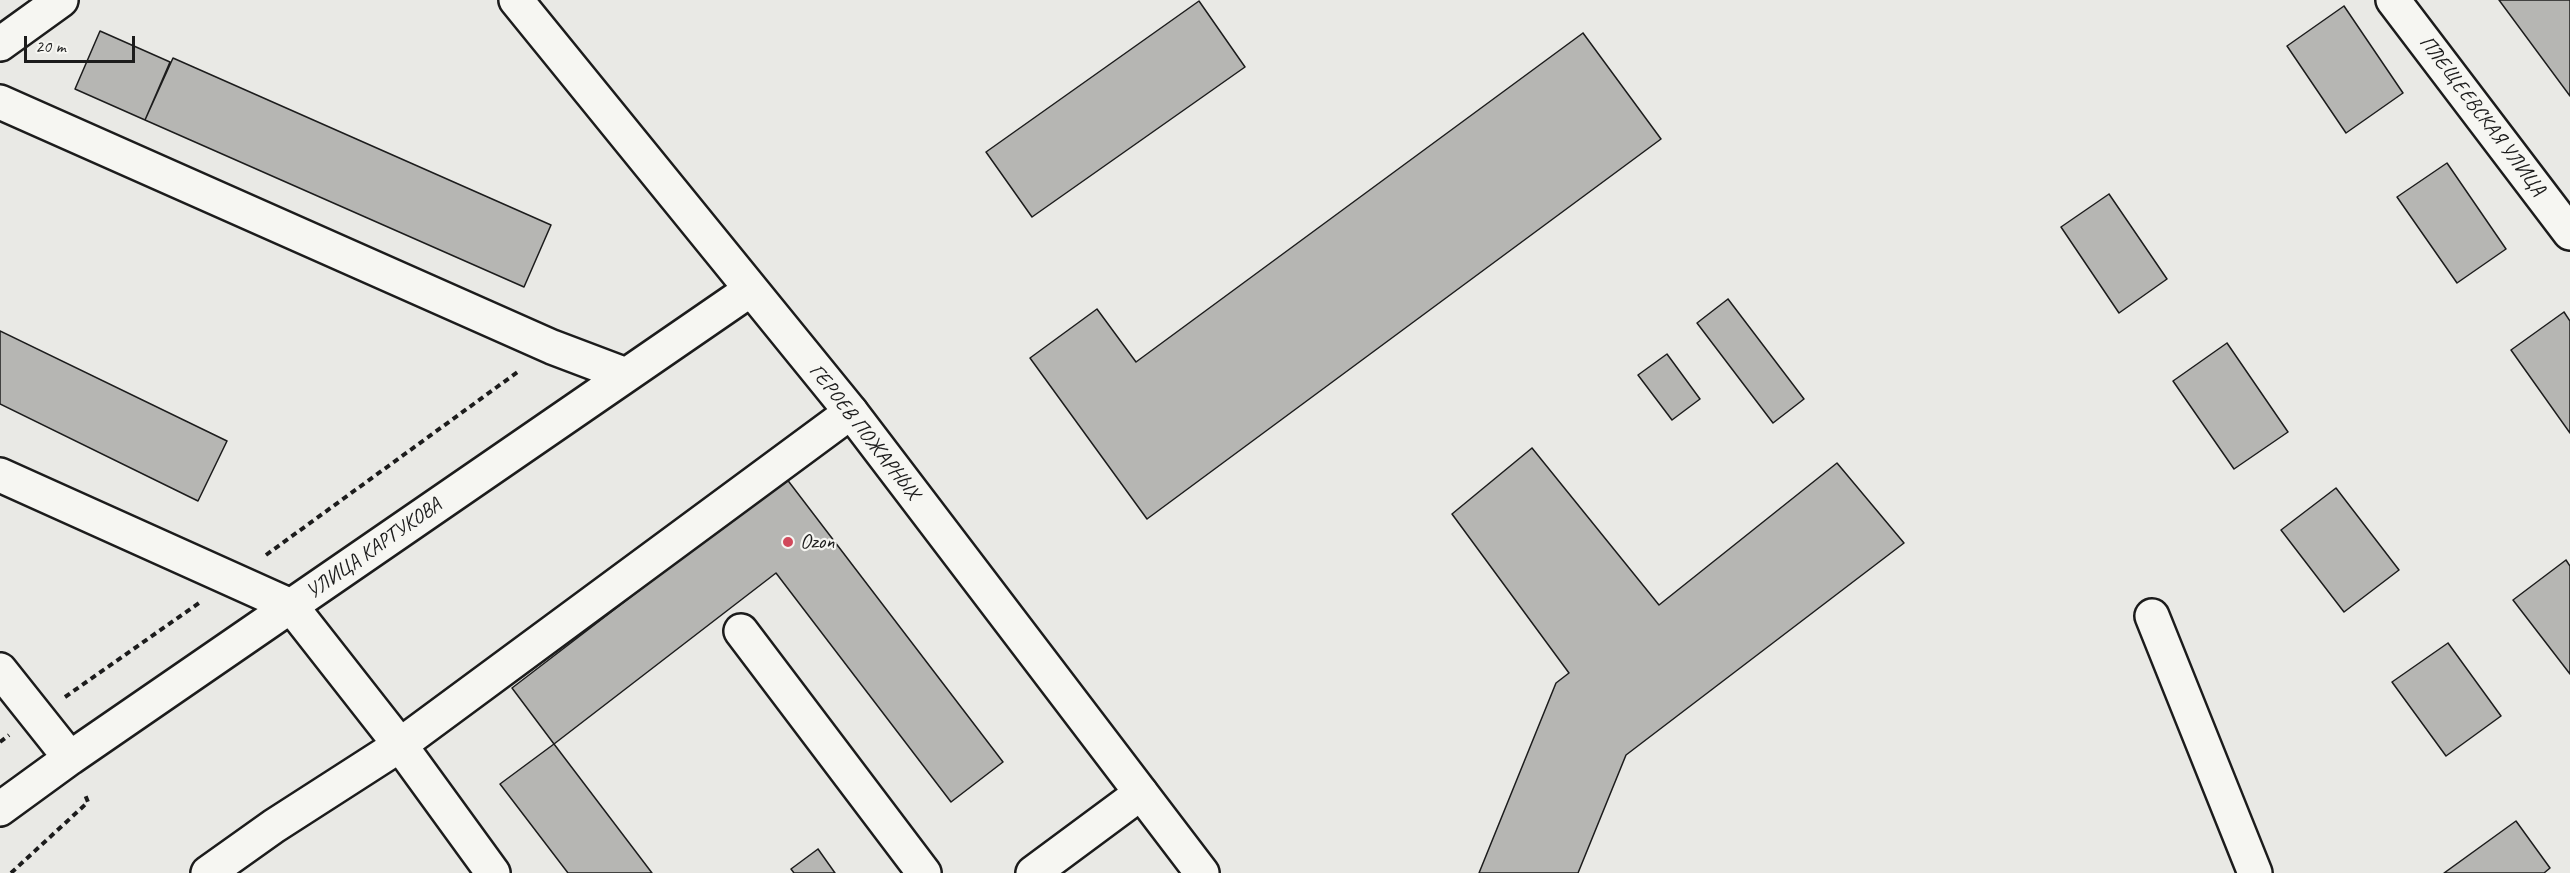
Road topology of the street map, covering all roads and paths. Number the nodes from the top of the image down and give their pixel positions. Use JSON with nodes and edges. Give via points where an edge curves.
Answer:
{"nodes":[{"id":1,"x":61,"y":0,"type":"edge"},
{"id":2,"x":516,"y":0,"type":"edge"},
{"id":3,"x":2393,"y":0,"type":"edge"},
{"id":4,"x":0,"y":44,"type":"edge"},
{"id":5,"x":0,"y":102,"type":"edge"},
{"id":6,"x":2570,"y":232,"type":"edge"},
{"id":7,"x":750,"y":290,"type":"junction"},
{"id":8,"x":552,"y":347,"type":"junction"},
{"id":9,"x":626,"y":375,"type":"junction"},
{"id":10,"x":851,"y":412,"type":"junction"},
{"id":11,"x":0,"y":475,"type":"edge"},
{"id":12,"x":233,"y":579,"type":"junction"},
{"id":13,"x":291,"y":606,"type":"junction"},
{"id":14,"x":2152,"y":616,"type":"dead end"},
{"id":15,"x":741,"y":631,"type":"dead end"},
{"id":16,"x":0,"y":670,"type":"edge"},
{"id":17,"x":36,"y":716,"type":"junction"},
{"id":18,"x":0,"y":742,"type":"edge"},
{"id":19,"x":400,"y":745,"type":"junction"},
{"id":20,"x":70,"y":758,"type":"junction"},
{"id":21,"x":1141,"y":793,"type":"junction"},
{"id":22,"x":0,"y":809,"type":"edge"},
{"id":23,"x":244,"y":863,"type":"edge"},
{"id":24,"x":11,"y":873,"type":"edge"},
{"id":25,"x":208,"y":873,"type":"edge"},
{"id":26,"x":493,"y":873,"type":"edge"},
{"id":27,"x":924,"y":873,"type":"edge"},
{"id":28,"x":1033,"y":873,"type":"edge"},
{"id":29,"x":1202,"y":873,"type":"edge"},
{"id":30,"x":2255,"y":873,"type":"edge"}],
"edges":[{"from":1,"to":4,"type":"street"},
{"from":2,"to":7,"type":"street","name":"ГЕРОЕВ ПОЖАРНЫХ"},
{"from":3,"to":6,"type":"street","name":"ПЛЕЩЕЕВСКАЯ УЛИЦА"},
{"from":5,"to":8,"type":"street"},
{"from":7,"to":9,"type":"street","name":"УЛИЦА КАРТУКОВА"},
{"from":7,"to":10,"type":"street","name":"ГЕРОЕВ ПОЖАРНЫХ"},
{"from":8,"to":9,"type":"street"},
{"from":8,"to":12,"type":"path"},
{"from":9,"to":13,"type":"street","name":"УЛИЦА КАРТУКОВА"},
{"from":10,"to":19,"type":"street"},
{"from":10,"to":21,"type":"street","name":"ГЕРОЕВ ПОЖАРНЫХ"},
{"from":11,"to":12,"type":"street"},
{"from":12,"to":13,"type":"street"},
{"from":12,"to":17,"type":"path"},
{"from":13,"to":19,"type":"street"},
{"from":13,"to":20,"type":"street","name":"УЛИЦА КАРТУКОВА"},
{"from":14,"to":30,"type":"street"},
{"from":15,"to":27,"type":"street"},
{"from":16,"to":17,"type":"street"},
{"from":17,"to":18,"type":"path"},
{"from":17,"to":20,"type":"street"},
{"from":19,"to":23,"type":"street","via":[[274,826]]},
{"from":19,"to":26,"type":"street"},
{"from":20,"to":22,"type":"street","name":"УЛИЦА КАРТУКОВА"},
{"from":20,"to":24,"type":"path","via":[[88,802]]},
{"from":21,"to":28,"type":"street"},
{"from":21,"to":29,"type":"street","name":"ГЕРОЕВ ПОЖАРНЫХ"},
{"from":23,"to":25,"type":"street"}]}
